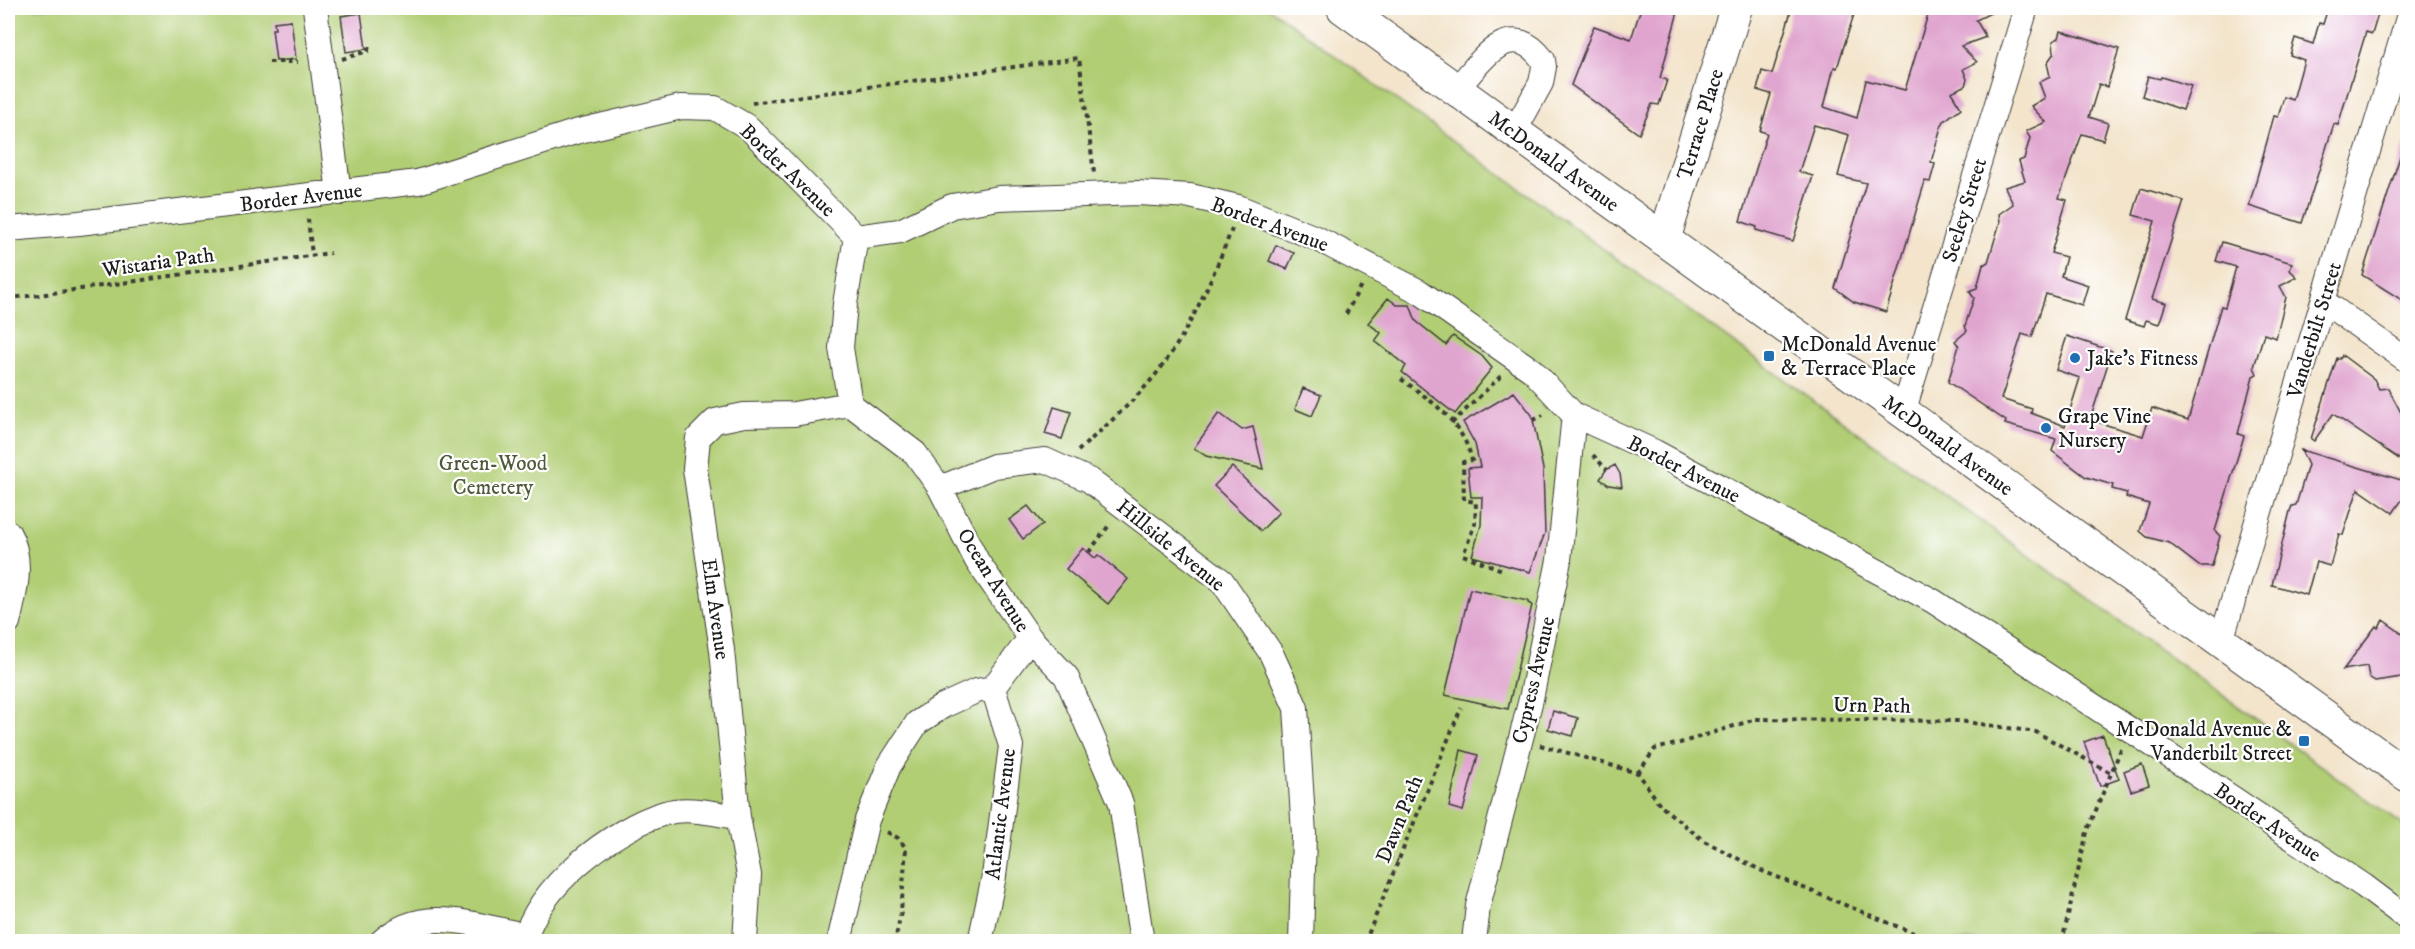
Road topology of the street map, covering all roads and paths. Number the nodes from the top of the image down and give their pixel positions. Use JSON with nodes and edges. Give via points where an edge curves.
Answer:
{"nodes":[{"id":1,"x":315,"y":8,"type":"edge"},
{"id":2,"x":1343,"y":8,"type":"edge"},
{"id":3,"x":1736,"y":8,"type":"edge"},
{"id":4,"x":2026,"y":8,"type":"edge"},
{"id":5,"x":2406,"y":28,"type":"edge"},
{"id":6,"x":369,"y":43,"type":"dead end"},
{"id":7,"x":339,"y":60,"type":"dead end"},
{"id":8,"x":269,"y":62,"type":"dead end"},
{"id":9,"x":298,"y":62,"type":"dead end"},
{"id":10,"x":1455,"y":90,"type":"junction"},
{"id":11,"x":715,"y":108,"type":"junction"},
{"id":12,"x":1514,"y":132,"type":"junction"},
{"id":13,"x":339,"y":192,"type":"junction"},
{"id":14,"x":1097,"y":195,"type":"junction"},
{"id":15,"x":305,"y":197,"type":"junction"},
{"id":16,"x":1238,"y":207,"type":"junction"},
{"id":17,"x":8,"y":229,"type":"edge"},
{"id":18,"x":856,"y":237,"type":"junction"},
{"id":19,"x":1664,"y":240,"type":"junction"},
{"id":20,"x":330,"y":253,"type":"dead end"},
{"id":21,"x":312,"y":255,"type":"junction"},
{"id":22,"x":1370,"y":266,"type":"junction"},
{"id":23,"x":8,"y":298,"type":"edge"},
{"id":24,"x":2323,"y":300,"type":"junction"},
{"id":25,"x":1346,"y":314,"type":"dead end"},
{"id":26,"x":1518,"y":360,"type":"junction"},
{"id":27,"x":2408,"y":361,"type":"edge"},
{"id":28,"x":1401,"y":379,"type":"dead end"},
{"id":29,"x":850,"y":404,"type":"junction"},
{"id":30,"x":1903,"y":412,"type":"junction"},
{"id":31,"x":1574,"y":415,"type":"junction"},
{"id":32,"x":1452,"y":423,"type":"junction"},
{"id":33,"x":1062,"y":466,"type":"junction"},
{"id":34,"x":940,"y":488,"type":"junction"},
{"id":35,"x":1123,"y":506,"type":"junction"},
{"id":36,"x":10,"y":537,"type":"edge"},
{"id":37,"x":1089,"y":552,"type":"dead end"},
{"id":38,"x":1505,"y":571,"type":"dead end"},
{"id":39,"x":8,"y":622,"type":"edge"},
{"id":40,"x":1030,"y":638,"type":"junction"},
{"id":41,"x":2221,"y":641,"type":"junction"},
{"id":42,"x":993,"y":688,"type":"junction"},
{"id":43,"x":1461,"y":708,"type":"dead end"},
{"id":44,"x":2129,"y":729,"type":"junction"},
{"id":45,"x":1519,"y":739,"type":"junction"},
{"id":46,"x":1638,"y":773,"type":"junction"},
{"id":47,"x":2111,"y":773,"type":"junction"},
{"id":48,"x":2408,"y":776,"type":"edge"},
{"id":49,"x":738,"y":817,"type":"junction"},
{"id":50,"x":867,"y":820,"type":"junction"},
{"id":51,"x":1388,"y":857,"type":"dead end"},
{"id":52,"x":1398,"y":861,"type":"junction"},
{"id":53,"x":2408,"y":919,"type":"edge"},
{"id":54,"x":524,"y":938,"type":"edge"},
{"id":55,"x":381,"y":942,"type":"edge"},
{"id":56,"x":745,"y":942,"type":"edge"},
{"id":57,"x":838,"y":942,"type":"edge"},
{"id":58,"x":895,"y":942,"type":"edge"},
{"id":59,"x":980,"y":942,"type":"edge"},
{"id":60,"x":1142,"y":942,"type":"edge"},
{"id":61,"x":1301,"y":942,"type":"edge"},
{"id":62,"x":1365,"y":942,"type":"edge"},
{"id":63,"x":1474,"y":942,"type":"edge"},
{"id":64,"x":1952,"y":942,"type":"edge"},
{"id":65,"x":2062,"y":942,"type":"edge"}],
"edges":[{"from":1,"to":13,"type":"street"},
{"from":2,"to":10,"type":"main road","name":"McDonald Avenue"},
{"from":3,"to":19,"type":"main road","name":"Terrace Place"},
{"from":4,"to":30,"type":"street","name":"Seeley Street"},
{"from":5,"to":24,"type":"street","name":"Vanderbilt Street"},
{"from":6,"to":7,"type":"path","via":[[368,51]]},
{"from":8,"to":9,"type":"path"},
{"from":10,"to":12,"type":"main road","name":"McDonald Avenue"},
{"from":10,"to":12,"type":"street","via":[[1497,46],[1512,41],[1526,44],[1539,54],[1544,67],[1541,82]]},
{"from":11,"to":13,"type":"street","name":"Border Avenue","via":[[681,107],[575,132],[418,182]]},
{"from":11,"to":14,"type":"path","via":[[1079,58]]},
{"from":11,"to":18,"type":"street","name":"Border Avenue","via":[[748,127]]},
{"from":12,"to":19,"type":"main road","name":"McDonald Avenue"},
{"from":13,"to":15,"type":"street","name":"Border Avenue"},
{"from":14,"to":16,"type":"street","name":"Border Avenue","via":[[1190,196]]},
{"from":14,"to":18,"type":"street","name":"Border Avenue","via":[[999,198],[952,206],[900,231]]},
{"from":15,"to":17,"type":"street","name":"Border Avenue"},
{"from":15,"to":21,"type":"path"},
{"from":16,"to":22,"type":"street","name":"Border Avenue","via":[[1318,239]]},
{"from":16,"to":33,"type":"path","via":[[1208,286],[1171,354],[1127,407]]},
{"from":18,"to":29,"type":"street","via":[[842,348]]},
{"from":19,"to":30,"type":"main road","name":"McDonald Avenue"},
{"from":20,"to":21,"type":"path","name":"Wistaria Path"},
{"from":21,"to":23,"type":"path","name":"Wistaria Path"},
{"from":22,"to":25,"type":"path"},
{"from":22,"to":26,"type":"street","name":"Border Avenue","via":[[1414,288]]},
{"from":24,"to":27,"type":"street"},
{"from":24,"to":41,"type":"street","name":"Vanderbilt Street"},
{"from":26,"to":31,"type":"street","name":"Border Avenue"},
{"from":26,"to":32,"type":"path"},
{"from":28,"to":32,"type":"path","via":[[1443,409]]},
{"from":29,"to":34,"type":"street","name":"Ocean Avenue","via":[[915,453]]},
{"from":29,"to":49,"type":"street","name":"Elm Avenue","via":[[715,421],[698,438],[695,468],[722,650]]},
{"from":30,"to":41,"type":"main road","name":"McDonald Avenue"},
{"from":31,"to":44,"type":"street","name":"Border Avenue","via":[[1656,452],[1933,601]]},
{"from":31,"to":45,"type":"street","name":"Cypress Avenue","via":[[1559,560]]},
{"from":32,"to":38,"type":"path","via":[[1468,446],[1472,460],[1463,462],[1464,500],[1476,502],[1475,524],[1463,555]]},
{"from":33,"to":34,"type":"street","name":"Hillside Avenue","via":[[1045,460],[994,466]]},
{"from":33,"to":35,"type":"street","name":"Hillside Avenue","via":[[1089,480]]},
{"from":34,"to":40,"type":"street","name":"Ocean Avenue","via":[[977,561]]},
{"from":35,"to":37,"type":"path"},
{"from":35,"to":61,"type":"street","name":"Hillside Avenue","via":[[1222,580],[1271,653],[1296,708],[1304,834]]},
{"from":36,"to":39,"type":"street","via":[[18,572]]},
{"from":40,"to":42,"type":"street"},
{"from":40,"to":60,"type":"street","name":"Ocean Avenue","via":[[1066,676],[1121,803]]},
{"from":41,"to":48,"type":"main road","name":"McDonald Avenue"},
{"from":42,"to":50,"type":"street","via":[[943,706],[917,723],[888,766]]},
{"from":42,"to":59,"type":"street","name":"Atlantic Avenue","via":[[1011,746],[994,876]]},
{"from":43,"to":52,"type":"path","name":"Dawn Path"},
{"from":44,"to":47,"type":"path"},
{"from":44,"to":53,"type":"street","name":"Border Avenue"},
{"from":45,"to":46,"type":"path"},
{"from":45,"to":63,"type":"street","name":"Cypress Avenue","via":[[1478,906]]},
{"from":46,"to":47,"type":"path","name":"Urn Path","via":[[1655,749],[1756,719],[1959,721],[2036,732]]},
{"from":46,"to":64,"type":"path","via":[[1661,806],[1704,841],[1760,870],[1928,939]]},
{"from":47,"to":65,"type":"path","via":[[2087,832]]},
{"from":49,"to":54,"type":"street","via":[[690,811],[667,813],[610,838],[559,883],[540,907]]},
{"from":49,"to":56,"type":"street","name":"Elm Avenue","via":[[749,875]]},
{"from":50,"to":57,"type":"street"},
{"from":50,"to":58,"type":"path","via":[[898,838],[906,848]]},
{"from":51,"to":52,"type":"path"},
{"from":52,"to":62,"type":"path","name":"Dawn Path"},
{"from":54,"to":55,"type":"street","via":[[438,918],[396,928]]}]}
